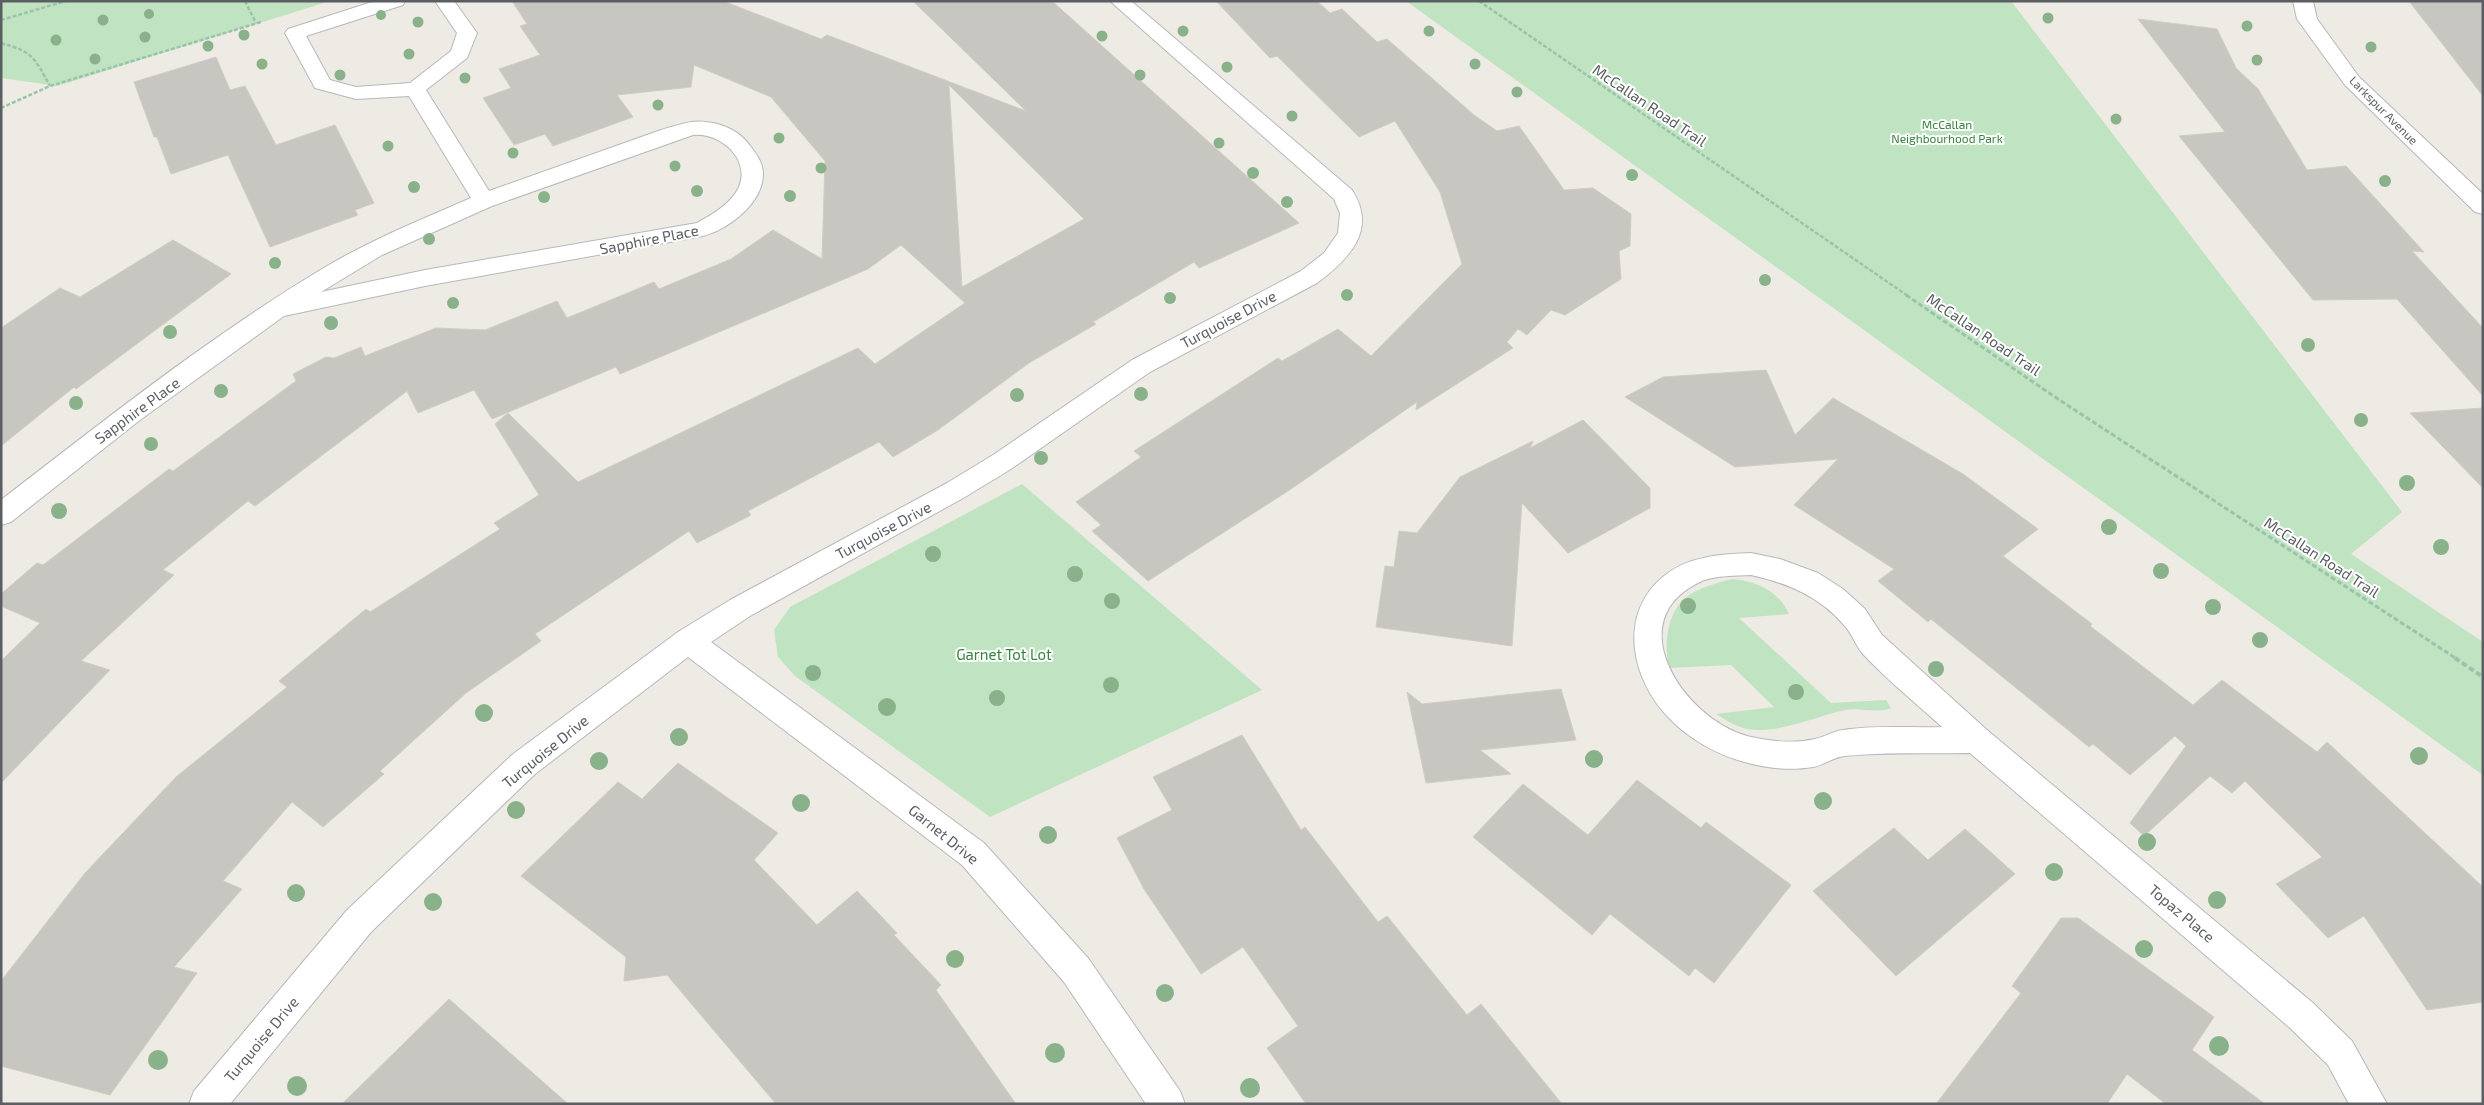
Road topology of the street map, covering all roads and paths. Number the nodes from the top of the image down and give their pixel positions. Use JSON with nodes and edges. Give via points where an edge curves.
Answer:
{"nodes":[{"id":1,"x":66,"y":1,"type":"edge"},
{"id":2,"x":245,"y":1,"type":"edge"},
{"id":3,"x":396,"y":1,"type":"edge"},
{"id":4,"x":444,"y":1,"type":"edge"},
{"id":5,"x":1119,"y":1,"type":"edge"},
{"id":6,"x":1478,"y":1,"type":"edge"},
{"id":7,"x":2303,"y":1,"type":"edge"},
{"id":8,"x":1,"y":20,"type":"edge"},
{"id":9,"x":256,"y":22,"type":"junction"},
{"id":10,"x":262,"y":22,"type":"dead end"},
{"id":11,"x":1,"y":44,"type":"edge"},
{"id":12,"x":50,"y":86,"type":"junction"},
{"id":13,"x":415,"y":89,"type":"junction"},
{"id":14,"x":1,"y":108,"type":"edge"},
{"id":15,"x":484,"y":201,"type":"junction"},
{"id":16,"x":2483,"y":207,"type":"edge"},
{"id":17,"x":277,"y":310,"type":"junction"},
{"id":18,"x":1,"y":515,"type":"edge"},
{"id":19,"x":688,"y":641,"type":"junction"},
{"id":20,"x":2483,"y":677,"type":"edge"},
{"id":21,"x":1976,"y":739,"type":"junction"},
{"id":22,"x":207,"y":1104,"type":"edge"},
{"id":23,"x":1167,"y":1104,"type":"edge"},
{"id":24,"x":2370,"y":1104,"type":"edge"}],
"edges":[{"from":1,"to":8,"type":"path"},
{"from":2,"to":9,"type":"path"},
{"from":3,"to":13,"type":"street","via":[[295,33],[322,84],[356,93]]},
{"from":4,"to":13,"type":"street","via":[[467,33],[460,54]]},
{"from":5,"to":19,"type":"street","name":"Turquoise Drive","via":[[1344,195],[1351,214],[1349,236],[1331,261],[1309,277],[1141,366],[956,490],[784,583]]},
{"from":6,"to":20,"type":"path","name":"McCallan Road Trail","via":[[2061,401]]},
{"from":7,"to":16,"type":"street","name":"Larkspur Avenue","via":[[2307,19],[2352,81]]},
{"from":9,"to":10,"type":"path"},
{"from":9,"to":12,"type":"path"},
{"from":11,"to":12,"type":"path","via":[[25,50],[38,64]]},
{"from":12,"to":14,"type":"path"},
{"from":13,"to":15,"type":"street"},
{"from":15,"to":17,"type":"street","name":"Sapphire Place","via":[[374,250]]},
{"from":15,"to":17,"type":"street","name":"Sapphire Place","via":[[656,139],[704,128],[733,139],[749,156],[752,178],[743,201],[716,223],[703,229],[425,278]]},
{"from":17,"to":18,"type":"street","name":"Sapphire Place","via":[[131,413]]},
{"from":19,"to":22,"type":"street","name":"Turquoise Drive","via":[[524,764],[366,914]]},
{"from":19,"to":23,"type":"street","name":"Garnet Drive","via":[[974,854],[1076,970]]},
{"from":21,"to":21,"type":"street","name":"Topaz Place","via":[[1872,644],[1855,617],[1808,581],[1780,570],[1751,564],[1723,565],[1697,571],[1675,583],[1657,602],[1648,627],[1649,654],[1660,683],[1680,710],[1708,732],[1742,748],[1778,755],[1813,753],[1843,743]]},
{"from":21,"to":24,"type":"street","name":"Topaz Place","via":[[2301,1015],[2340,1053]]}]}
